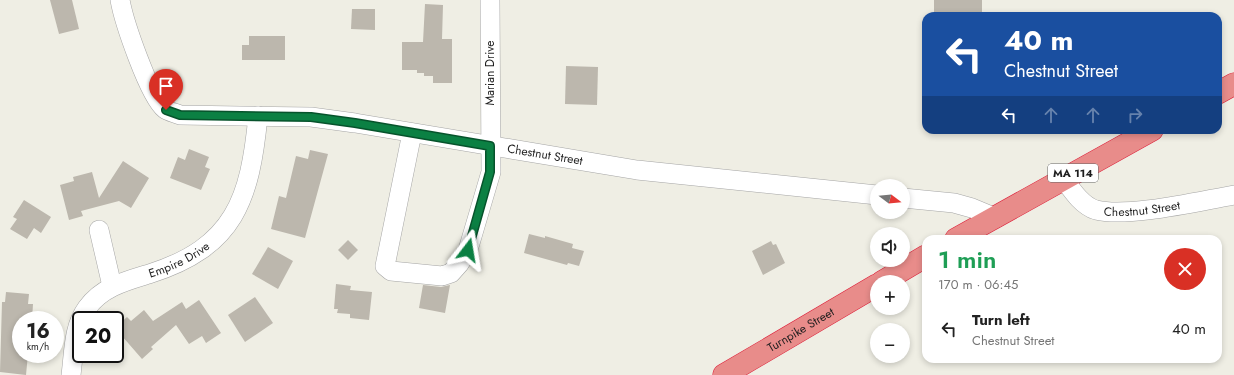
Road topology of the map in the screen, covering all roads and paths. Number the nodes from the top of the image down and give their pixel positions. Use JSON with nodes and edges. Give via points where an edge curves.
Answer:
{"nodes":[{"id":1,"x":120,"y":0,"type":"edge"},
{"id":2,"x":490,"y":0,"type":"edge"},
{"id":3,"x":1234,"y":84,"type":"edge"},
{"id":4,"x":1222,"y":91,"type":"edge"},
{"id":5,"x":258,"y":116,"type":"junction"},
{"id":6,"x":412,"y":133,"type":"junction"},
{"id":7,"x":1145,"y":134,"type":"edge"},
{"id":8,"x":490,"y":146,"type":"junction"},
{"id":9,"x":1063,"y":178,"type":"junction"},
{"id":10,"x":870,"y":194,"type":"edge"},
{"id":11,"x":1234,"y":195,"type":"edge"},
{"id":12,"x":910,"y":199,"type":"edge"},
{"id":13,"x":996,"y":218,"type":"junction"},
{"id":14,"x":99,"y":230,"type":"dead end"},
{"id":15,"x":964,"y":235,"type":"edge"},
{"id":16,"x":922,"y":258,"type":"edge"},
{"id":17,"x":894,"y":275,"type":"edge"},
{"id":18,"x":112,"y":286,"type":"junction"},
{"id":19,"x":870,"y":289,"type":"edge"},
{"id":20,"x":71,"y":375,"type":"edge"},
{"id":21,"x":724,"y":375,"type":"edge"}],
"edges":[{"from":1,"to":5,"type":"street","name":"Chestnut Street","via":[[139,59],[154,94],[166,110],[180,115]]},
{"from":2,"to":8,"type":"street","name":"Marian Drive"},
{"from":3,"to":4,"type":"highway"},
{"from":5,"to":6,"type":"street","name":"Chestnut Street","via":[[311,117]]},
{"from":5,"to":18,"type":"street","name":"Empire Drive","via":[[255,153],[246,188],[234,214],[213,241],[199,252],[166,269]]},
{"from":6,"to":8,"type":"street","name":"Chestnut Street"},
{"from":6,"to":8,"type":"street","name":"Marian Drive","via":[[385,266],[391,271],[442,276],[451,273],[459,264],[468,250],[490,172]]},
{"from":7,"to":9,"type":"highway","number":"MA 114"},
{"from":8,"to":10,"type":"street","name":"Chestnut Street","via":[[637,170]]},
{"from":9,"to":11,"type":"street","name":"Chestnut Street","via":[[1078,198],[1095,210],[1119,212],[1148,209]]},
{"from":9,"to":13,"type":"highway","number":"MA 114"},
{"from":12,"to":13,"type":"street","via":[[954,203]]},
{"from":13,"to":15,"type":"highway","number":"MA 114"},
{"from":14,"to":18,"type":"street"},
{"from":16,"to":17,"type":"highway"},
{"from":18,"to":20,"type":"street","name":"Empire Drive","via":[[97,297],[81,318],[76,332]]},
{"from":19,"to":21,"type":"highway","name":"Turnpike Street"}]}
